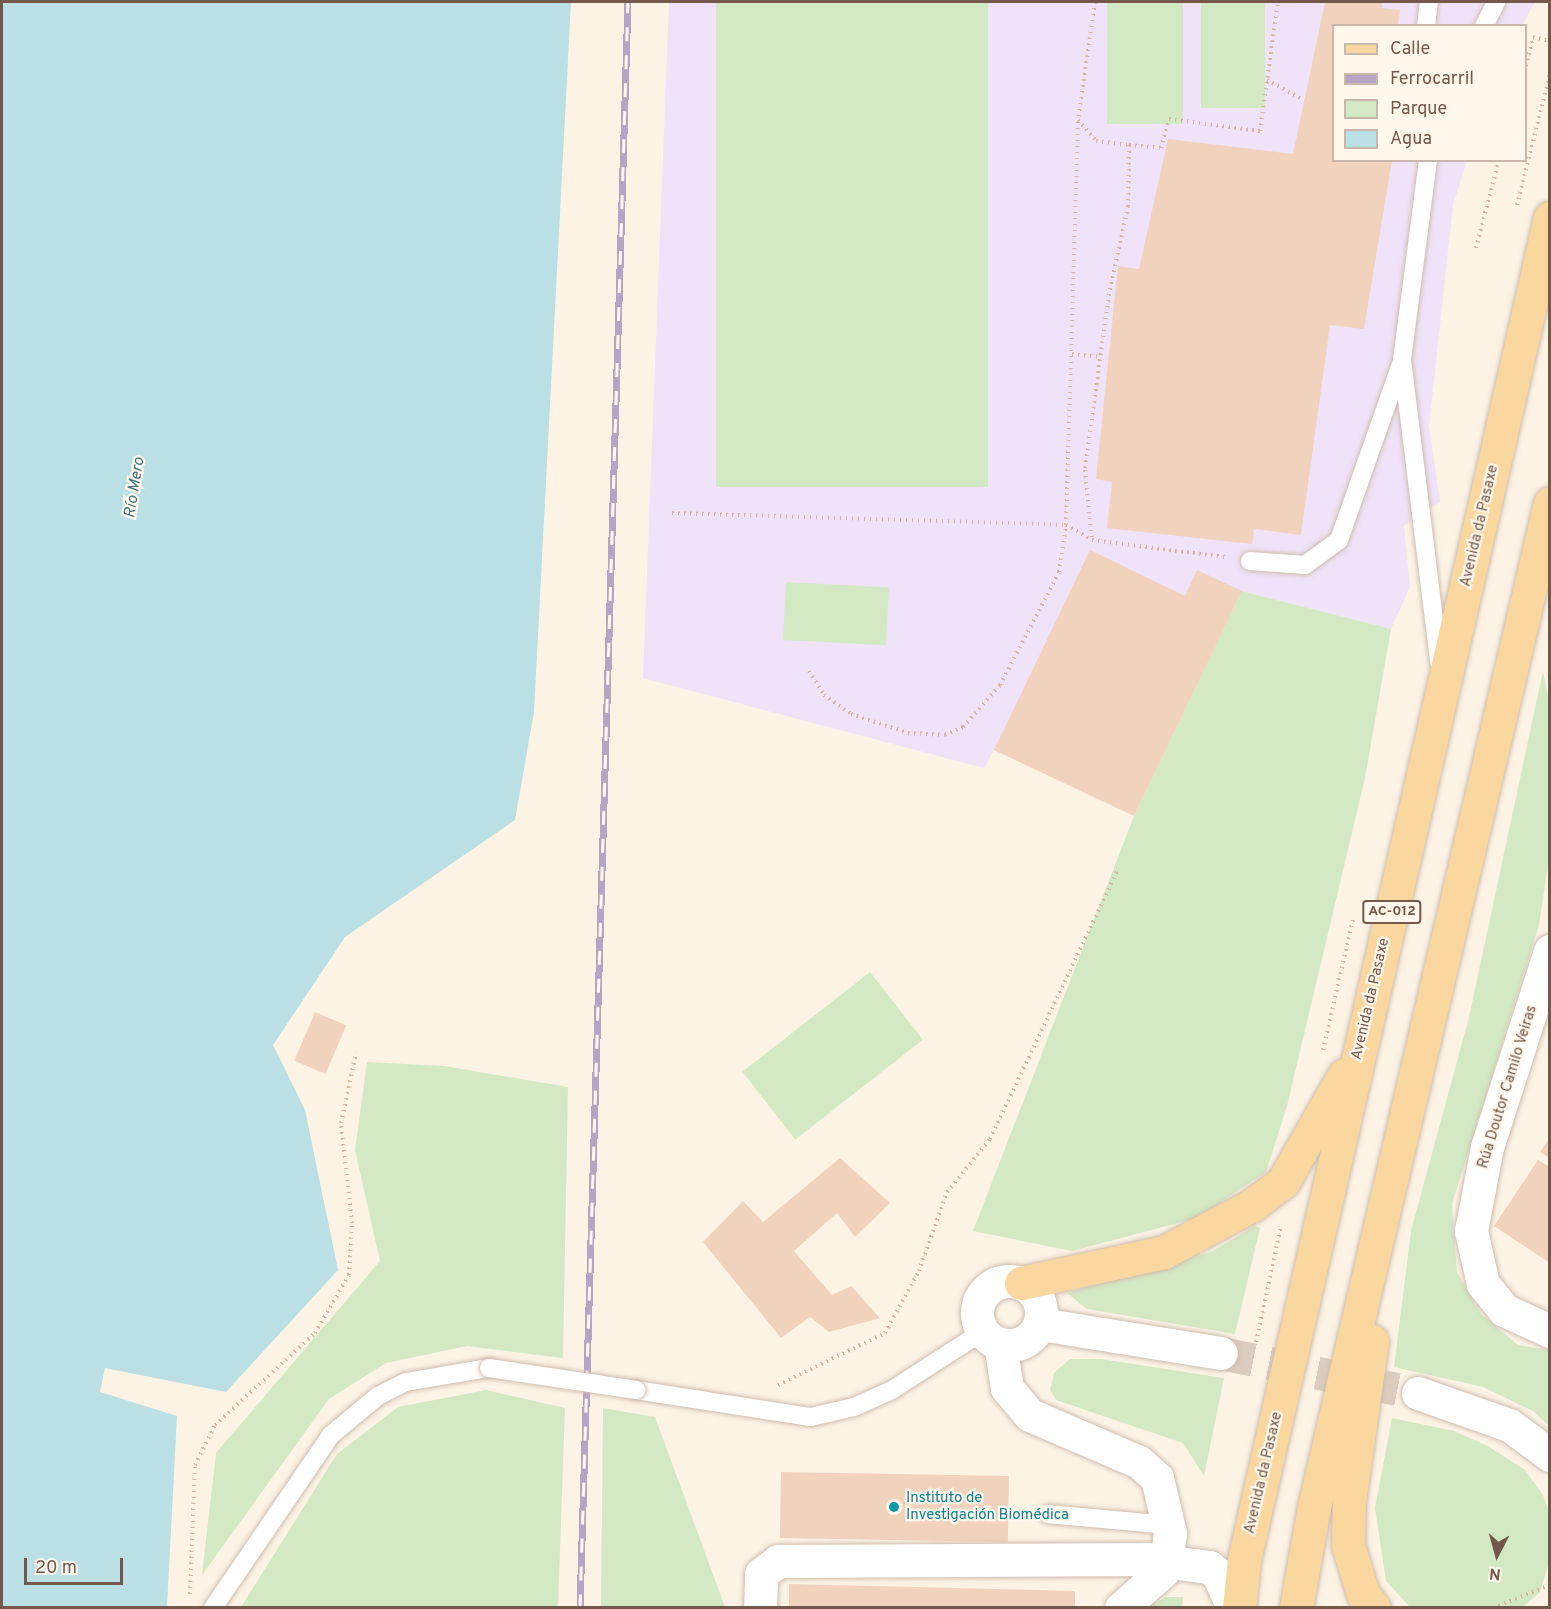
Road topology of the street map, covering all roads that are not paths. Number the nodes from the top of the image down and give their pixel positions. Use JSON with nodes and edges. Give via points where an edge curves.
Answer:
{"nodes":[{"id":1,"x":1430,"y":2,"type":"edge"},
{"id":2,"x":1496,"y":2,"type":"edge"},
{"id":3,"x":1426,"y":24,"type":"edge"},
{"id":4,"x":1485,"y":24,"type":"edge"},
{"id":5,"x":1428,"y":162,"type":"edge"},
{"id":6,"x":1550,"y":217,"type":"edge"},
{"id":7,"x":1402,"y":359,"type":"junction"},
{"id":8,"x":1550,"y":503,"type":"edge"},
{"id":9,"x":1250,"y":561,"type":"road end"},
{"id":10,"x":1442,"y":694,"type":"junction"},
{"id":11,"x":1550,"y":951,"type":"edge"},
{"id":12,"x":1361,"y":1044,"type":"junction"},
{"id":13,"x":1390,"y":1194,"type":"junction"},
{"id":14,"x":1021,"y":1283,"type":"junction"},
{"id":15,"x":1040,"y":1324,"type":"junction"},
{"id":16,"x":1550,"y":1331,"type":"edge"},
{"id":17,"x":991,"y":1338,"type":"junction"},
{"id":18,"x":1221,"y":1353,"type":"tunnel mouth"},
{"id":19,"x":1418,"y":1392,"type":"tunnel mouth"},
{"id":20,"x":1550,"y":1455,"type":"edge"},
{"id":21,"x":1048,"y":1514,"type":"dead end"},
{"id":22,"x":1169,"y":1525,"type":"junction"},
{"id":23,"x":1166,"y":1560,"type":"junction"},
{"id":24,"x":213,"y":1608,"type":"edge"},
{"id":25,"x":760,"y":1608,"type":"edge"},
{"id":26,"x":1121,"y":1608,"type":"edge"},
{"id":27,"x":1233,"y":1608,"type":"edge"},
{"id":28,"x":1239,"y":1608,"type":"edge"},
{"id":29,"x":1296,"y":1608,"type":"edge"},
{"id":30,"x":1374,"y":1608,"type":"edge"}],
"edges":[{"from":1,"to":3,"type":"lane"},
{"from":2,"to":4,"type":"lane"},
{"from":5,"to":7,"type":"lane"},
{"from":6,"to":10,"type":"main road","name":"Avenida da Pasaxe","number":"AC-012"},
{"from":7,"to":9,"type":"lane","via":[[1339,540],[1305,565]]},
{"from":7,"to":10,"type":"lane"},
{"from":8,"to":13,"type":"main road"},
{"from":10,"to":12,"type":"main road","name":"Avenida da Pasaxe","number":"AC-012"},
{"from":11,"to":16,"type":"street","name":"Rúa Doutor Camilo Veiras","via":[[1486,1147],[1471,1231],[1483,1284],[1504,1310]]},
{"from":12,"to":14,"type":"main road","via":[[1283,1182],[1251,1206],[1164,1252]]},
{"from":12,"to":28,"type":"main road","name":"Avenida da Pasaxe","number":"AC-012","via":[[1244,1560]]},
{"from":13,"to":29,"type":"main road","via":[[1314,1507]]},
{"from":13,"to":30,"type":"main road","via":[[1349,1500],[1354,1570]]},
{"from":14,"to":15,"type":"street","via":[[1037,1295]]},
{"from":14,"to":17,"type":"street","via":[[1001,1282],[984,1293],[976,1312]]},
{"from":15,"to":17,"type":"street","via":[[1019,1344]]},
{"from":15,"to":18,"type":"street"},
{"from":17,"to":22,"type":"street","via":[[1007,1388],[1030,1415],[1139,1462],[1157,1478]]},
{"from":17,"to":24,"type":"lane","bridge":true,"via":[[854,1407],[811,1417],[761,1414],[489,1368],[406,1382],[378,1396],[331,1435]]},
{"from":19,"to":20,"type":"street","via":[[1509,1425]]},
{"from":21,"to":22,"type":"lane"},
{"from":22,"to":23,"type":"street"},
{"from":23,"to":25,"type":"street","via":[[778,1561],[760,1574]]},
{"from":23,"to":26,"type":"street","via":[[1163,1571]]},
{"from":23,"to":27,"type":"street","via":[[1209,1567],[1218,1574]]}]}
